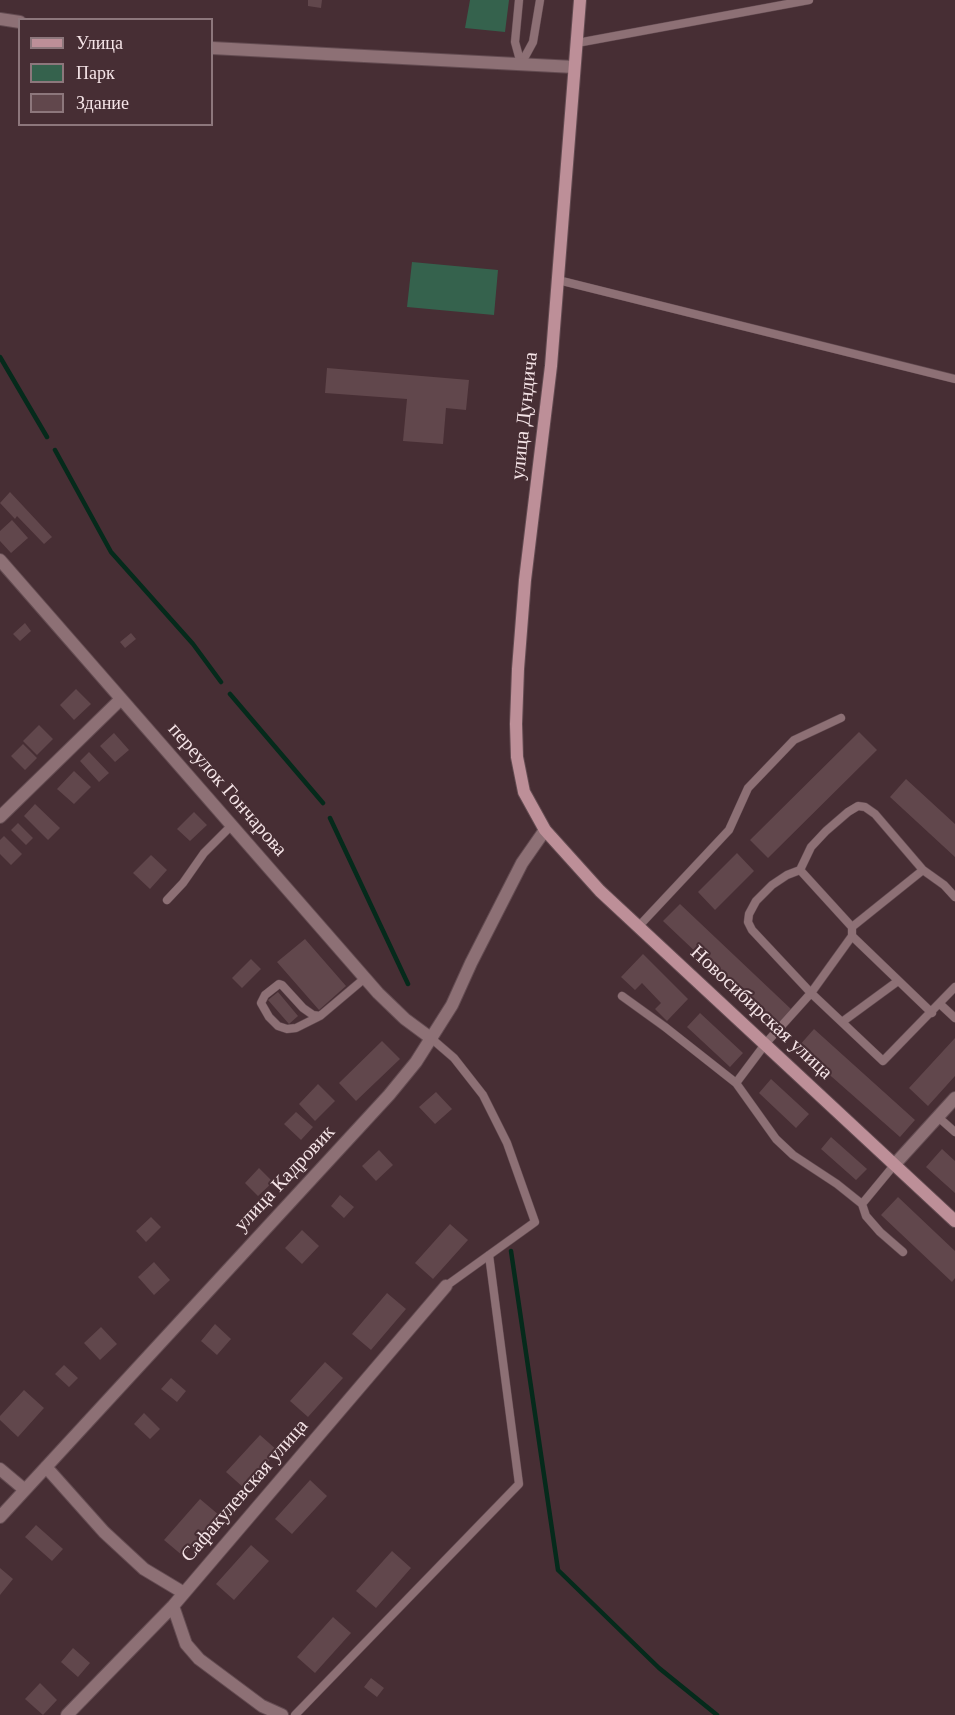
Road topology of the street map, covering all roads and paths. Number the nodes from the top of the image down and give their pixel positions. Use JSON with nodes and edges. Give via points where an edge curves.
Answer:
{"nodes":[{"id":1,"x":519,"y":0,"type":"edge"},
{"id":2,"x":540,"y":0,"type":"edge"},
{"id":3,"x":580,"y":0,"type":"edge"},
{"id":4,"x":809,"y":0,"type":"edge"},
{"id":5,"x":0,"y":19,"type":"edge"},
{"id":6,"x":18,"y":22,"type":"edge"},
{"id":7,"x":577,"y":43,"type":"junction"},
{"id":8,"x":213,"y":48,"type":"edge"},
{"id":9,"x":521,"y":64,"type":"junction"},
{"id":10,"x":574,"y":67,"type":"junction"},
{"id":11,"x":558,"y":280,"type":"junction"},
{"id":12,"x":955,"y":379,"type":"edge"},
{"id":13,"x":1,"y":562,"type":"edge"},
{"id":14,"x":122,"y":699,"type":"junction"},
{"id":15,"x":841,"y":718,"type":"dead end"},
{"id":16,"x":0,"y":818,"type":"edge"},
{"id":17,"x":232,"y":825,"type":"junction"},
{"id":18,"x":545,"y":830,"type":"junction"},
{"id":19,"x":800,"y":870,"type":"junction"},
{"id":20,"x":923,"y":870,"type":"junction"},
{"id":21,"x":955,"y":897,"type":"edge"},
{"id":22,"x":167,"y":900,"type":"dead end"},
{"id":23,"x":639,"y":926,"type":"junction"},
{"id":24,"x":852,"y":927,"type":"junction"},
{"id":25,"x":852,"y":936,"type":"junction"},
{"id":26,"x":365,"y":978,"type":"junction"},
{"id":27,"x":898,"y":981,"type":"junction"},
{"id":28,"x":955,"y":987,"type":"edge"},
{"id":29,"x":811,"y":993,"type":"junction"},
{"id":30,"x":622,"y":996,"type":"dead end"},
{"id":31,"x":940,"y":1004,"type":"junction"},
{"id":32,"x":932,"y":1013,"type":"junction"},
{"id":33,"x":320,"y":1016,"type":"junction"},
{"id":34,"x":955,"y":1017,"type":"edge"},
{"id":35,"x":842,"y":1022,"type":"junction"},
{"id":36,"x":432,"y":1039,"type":"junction"},
{"id":37,"x":766,"y":1043,"type":"junction"},
{"id":38,"x":736,"y":1083,"type":"junction"},
{"id":39,"x":955,"y":1098,"type":"edge"},
{"id":40,"x":938,"y":1117,"type":"junction"},
{"id":41,"x":955,"y":1132,"type":"edge"},
{"id":42,"x":895,"y":1164,"type":"junction"},
{"id":43,"x":862,"y":1204,"type":"junction"},
{"id":44,"x":955,"y":1221,"type":"edge"},
{"id":45,"x":903,"y":1252,"type":"dead end"},
{"id":46,"x":489,"y":1255,"type":"junction"},
{"id":47,"x":446,"y":1286,"type":"joint"},
{"id":48,"x":46,"y":1467,"type":"junction"},
{"id":49,"x":0,"y":1469,"type":"edge"},
{"id":50,"x":25,"y":1490,"type":"junction"},
{"id":51,"x":0,"y":1517,"type":"edge"},
{"id":52,"x":184,"y":1593,"type":"junction"},
{"id":53,"x":172,"y":1606,"type":"junction"},
{"id":54,"x":67,"y":1715,"type":"edge"},
{"id":55,"x":282,"y":1715,"type":"edge"},
{"id":56,"x":295,"y":1715,"type":"edge"}],
"edges":[{"from":1,"to":9,"type":"lane","via":[[514,42]]},
{"from":2,"to":9,"type":"lane","via":[[533,42]]},
{"from":3,"to":7,"type":"main road","name":"улица Дундича"},
{"from":4,"to":7,"type":"lane"},
{"from":5,"to":6,"type":"street"},
{"from":7,"to":10,"type":"main road","name":"улица Дундича"},
{"from":8,"to":9,"type":"street"},
{"from":9,"to":10,"type":"street"},
{"from":10,"to":11,"type":"main road","name":"улица Дундича"},
{"from":11,"to":12,"type":"lane"},
{"from":11,"to":18,"type":"main road","name":"улица Дундича","via":[[525,580],[516,724],[524,792]]},
{"from":13,"to":14,"type":"street","name":"переулок Гончарова"},
{"from":14,"to":16,"type":"street"},
{"from":14,"to":17,"type":"street","name":"переулок Гончарова"},
{"from":15,"to":23,"type":"lane","via":[[795,740],[748,788],[729,830]]},
{"from":17,"to":22,"type":"lane"},
{"from":17,"to":26,"type":"street","name":"переулок Гончарова"},
{"from":18,"to":23,"type":"main road","name":"Новосибирская улица","via":[[600,891]]},
{"from":18,"to":36,"type":"street","name":"улица Кадровик","via":[[522,863]]},
{"from":19,"to":20,"type":"lane","via":[[811,848],[826,831],[858,807],[875,814]]},
{"from":19,"to":24,"type":"lane"},
{"from":19,"to":29,"type":"lane","via":[[772,885],[756,901],[748,922]]},
{"from":20,"to":21,"type":"lane"},
{"from":20,"to":24,"type":"lane"},
{"from":23,"to":37,"type":"main road","name":"Новосибирская улица"},
{"from":24,"to":25,"type":"lane"},
{"from":25,"to":27,"type":"lane"},
{"from":25,"to":29,"type":"lane"},
{"from":26,"to":33,"type":"lane"},
{"from":26,"to":36,"type":"street","name":"переулок Гончарова","via":[[405,1019]]},
{"from":27,"to":32,"type":"lane"},
{"from":27,"to":35,"type":"lane"},
{"from":28,"to":31,"type":"lane"},
{"from":29,"to":35,"type":"lane"},
{"from":29,"to":37,"type":"lane"},
{"from":30,"to":38,"type":"lane"},
{"from":31,"to":32,"type":"lane"},
{"from":31,"to":34,"type":"lane"},
{"from":32,"to":35,"type":"lane","via":[[884,1061]]},
{"from":33,"to":33,"type":"lane","via":[[287,1029],[278,1026],[261,1003],[279,984],[303,1008]]},
{"from":36,"to":46,"type":"lane","via":[[454,1058],[483,1095],[507,1143],[535,1222]]},
{"from":36,"to":48,"type":"street","name":"улица Кадровик","via":[[389,1095]]},
{"from":37,"to":38,"type":"lane"},
{"from":37,"to":42,"type":"main road","name":"Новосибирская улица"},
{"from":38,"to":43,"type":"lane","via":[[776,1139]]},
{"from":39,"to":40,"type":"street"},
{"from":40,"to":41,"type":"lane"},
{"from":40,"to":42,"type":"street"},
{"from":42,"to":43,"type":"lane"},
{"from":42,"to":44,"type":"main road","name":"Новосибирская улица"},
{"from":43,"to":45,"type":"lane","via":[[866,1216]]},
{"from":46,"to":47,"type":"lane"},
{"from":46,"to":56,"type":"lane","via":[[519,1484]]},
{"from":47,"to":52,"type":"street","name":"Сафакулевская улица"},
{"from":48,"to":50,"type":"street","name":"улица Кадровик"},
{"from":48,"to":52,"type":"street","via":[[104,1532],[144,1569]]},
{"from":49,"to":50,"type":"street"},
{"from":50,"to":51,"type":"street","name":"улица Кадровик"},
{"from":52,"to":53,"type":"street","name":"Сафакулевская улица"},
{"from":53,"to":54,"type":"street","name":"Сафакулевская улица"},
{"from":53,"to":55,"type":"street","via":[[186,1644],[199,1659],[262,1706]]}]}
